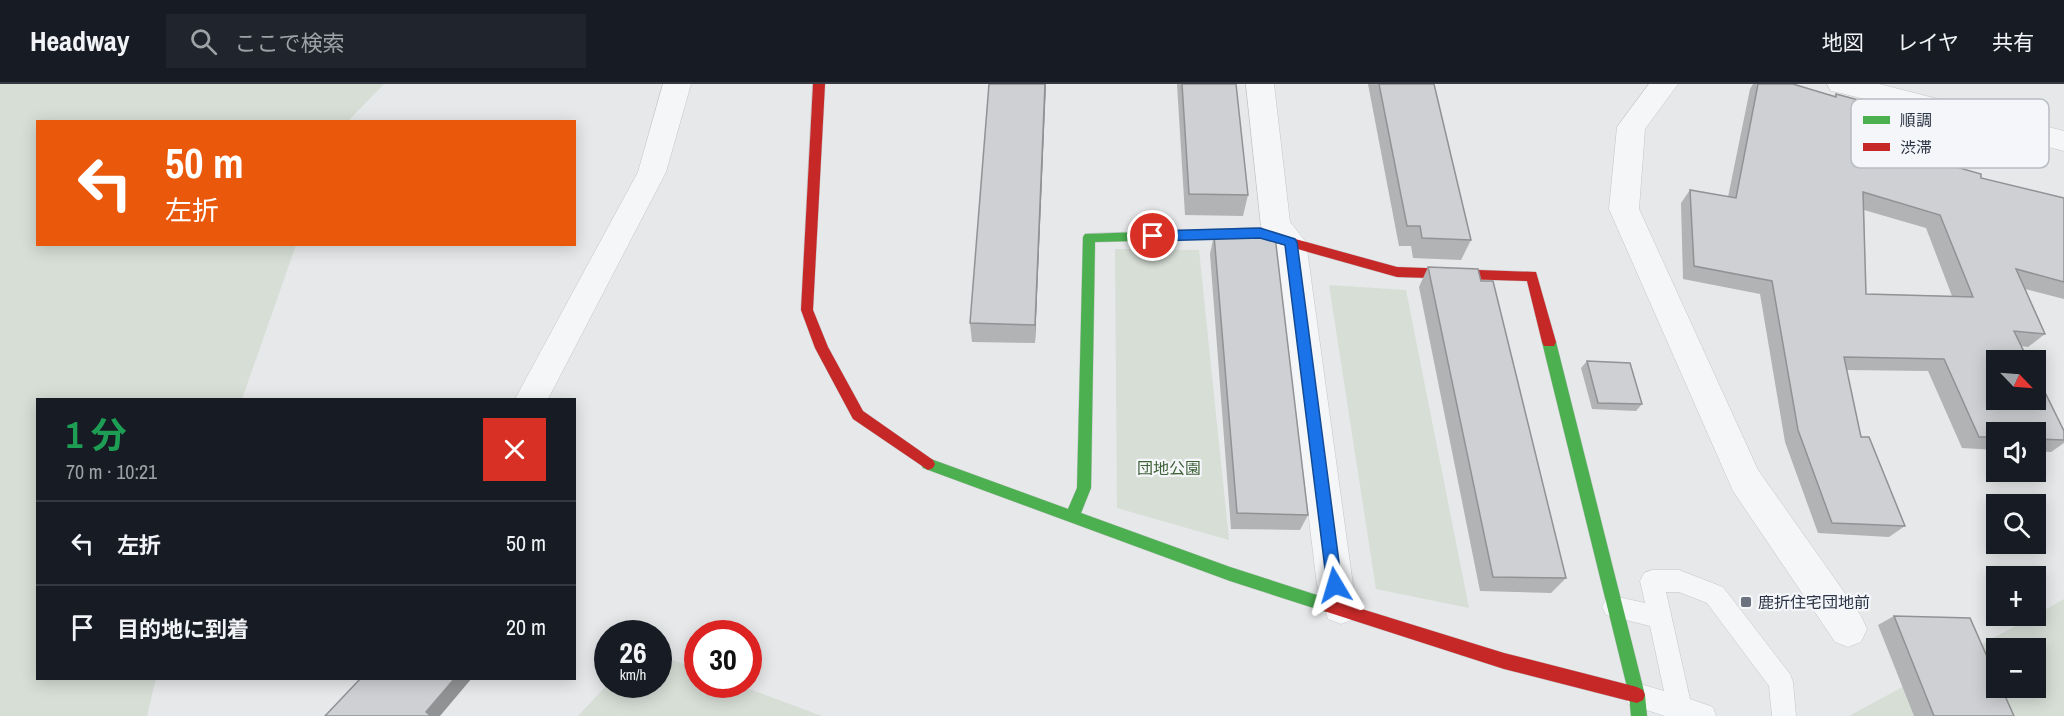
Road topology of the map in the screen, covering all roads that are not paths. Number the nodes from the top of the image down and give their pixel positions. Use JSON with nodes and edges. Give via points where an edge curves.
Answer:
{"nodes":[{"id":1,"x":677,"y":84,"type":"edge"},
{"id":2,"x":819,"y":84,"type":"edge"},
{"id":3,"x":1260,"y":84,"type":"edge"},
{"id":4,"x":1664,"y":84,"type":"edge"},
{"id":5,"x":1841,"y":84,"type":"edge"},
{"id":6,"x":1900,"y":99,"type":"edge"},
{"id":7,"x":2049,"y":137,"type":"edge"},
{"id":8,"x":2064,"y":141,"type":"edge"},
{"id":9,"x":1291,"y":242,"type":"junction"},
{"id":10,"x":532,"y":398,"type":"edge"},
{"id":11,"x":1072,"y":517,"type":"junction"},
{"id":12,"x":1341,"y":607,"type":"junction"},
{"id":13,"x":1614,"y":607,"type":"junction"},
{"id":14,"x":1660,"y":616,"type":"junction"},
{"id":15,"x":1848,"y":629,"type":"dead end"},
{"id":16,"x":1638,"y":706,"type":"edge"},
{"id":17,"x":1680,"y":709,"type":"junction"},
{"id":18,"x":1704,"y":716,"type":"edge"},
{"id":19,"x":1784,"y":716,"type":"edge"}],
"edges":[{"from":1,"to":10,"type":"street","via":[[652,172]]},
{"from":2,"to":11,"type":"street","via":[[807,310],[822,348],[858,415],[927,463]]},
{"from":3,"to":9,"type":"street","via":[[1276,226]]},
{"from":4,"to":15,"type":"street","via":[[1631,127],[1624,209],[1745,480]]},
{"from":5,"to":6,"type":"street"},
{"from":7,"to":8,"type":"street"},
{"from":9,"to":11,"type":"street","via":[[1260,233],[1089,237],[1084,488]]},
{"from":9,"to":12,"type":"street"},
{"from":9,"to":13,"type":"street","via":[[1396,272],[1532,276]]},
{"from":11,"to":12,"type":"street","via":[[1230,574]]},
{"from":12,"to":16,"type":"street"},
{"from":13,"to":14,"type":"lane"},
{"from":13,"to":16,"type":"street"},
{"from":14,"to":17,"type":"lane"},
{"from":14,"to":19,"type":"lane","via":[[1652,581],[1679,581],[1715,595],[1781,682]]},
{"from":16,"to":17,"type":"lane"},
{"from":17,"to":18,"type":"lane"}]}
